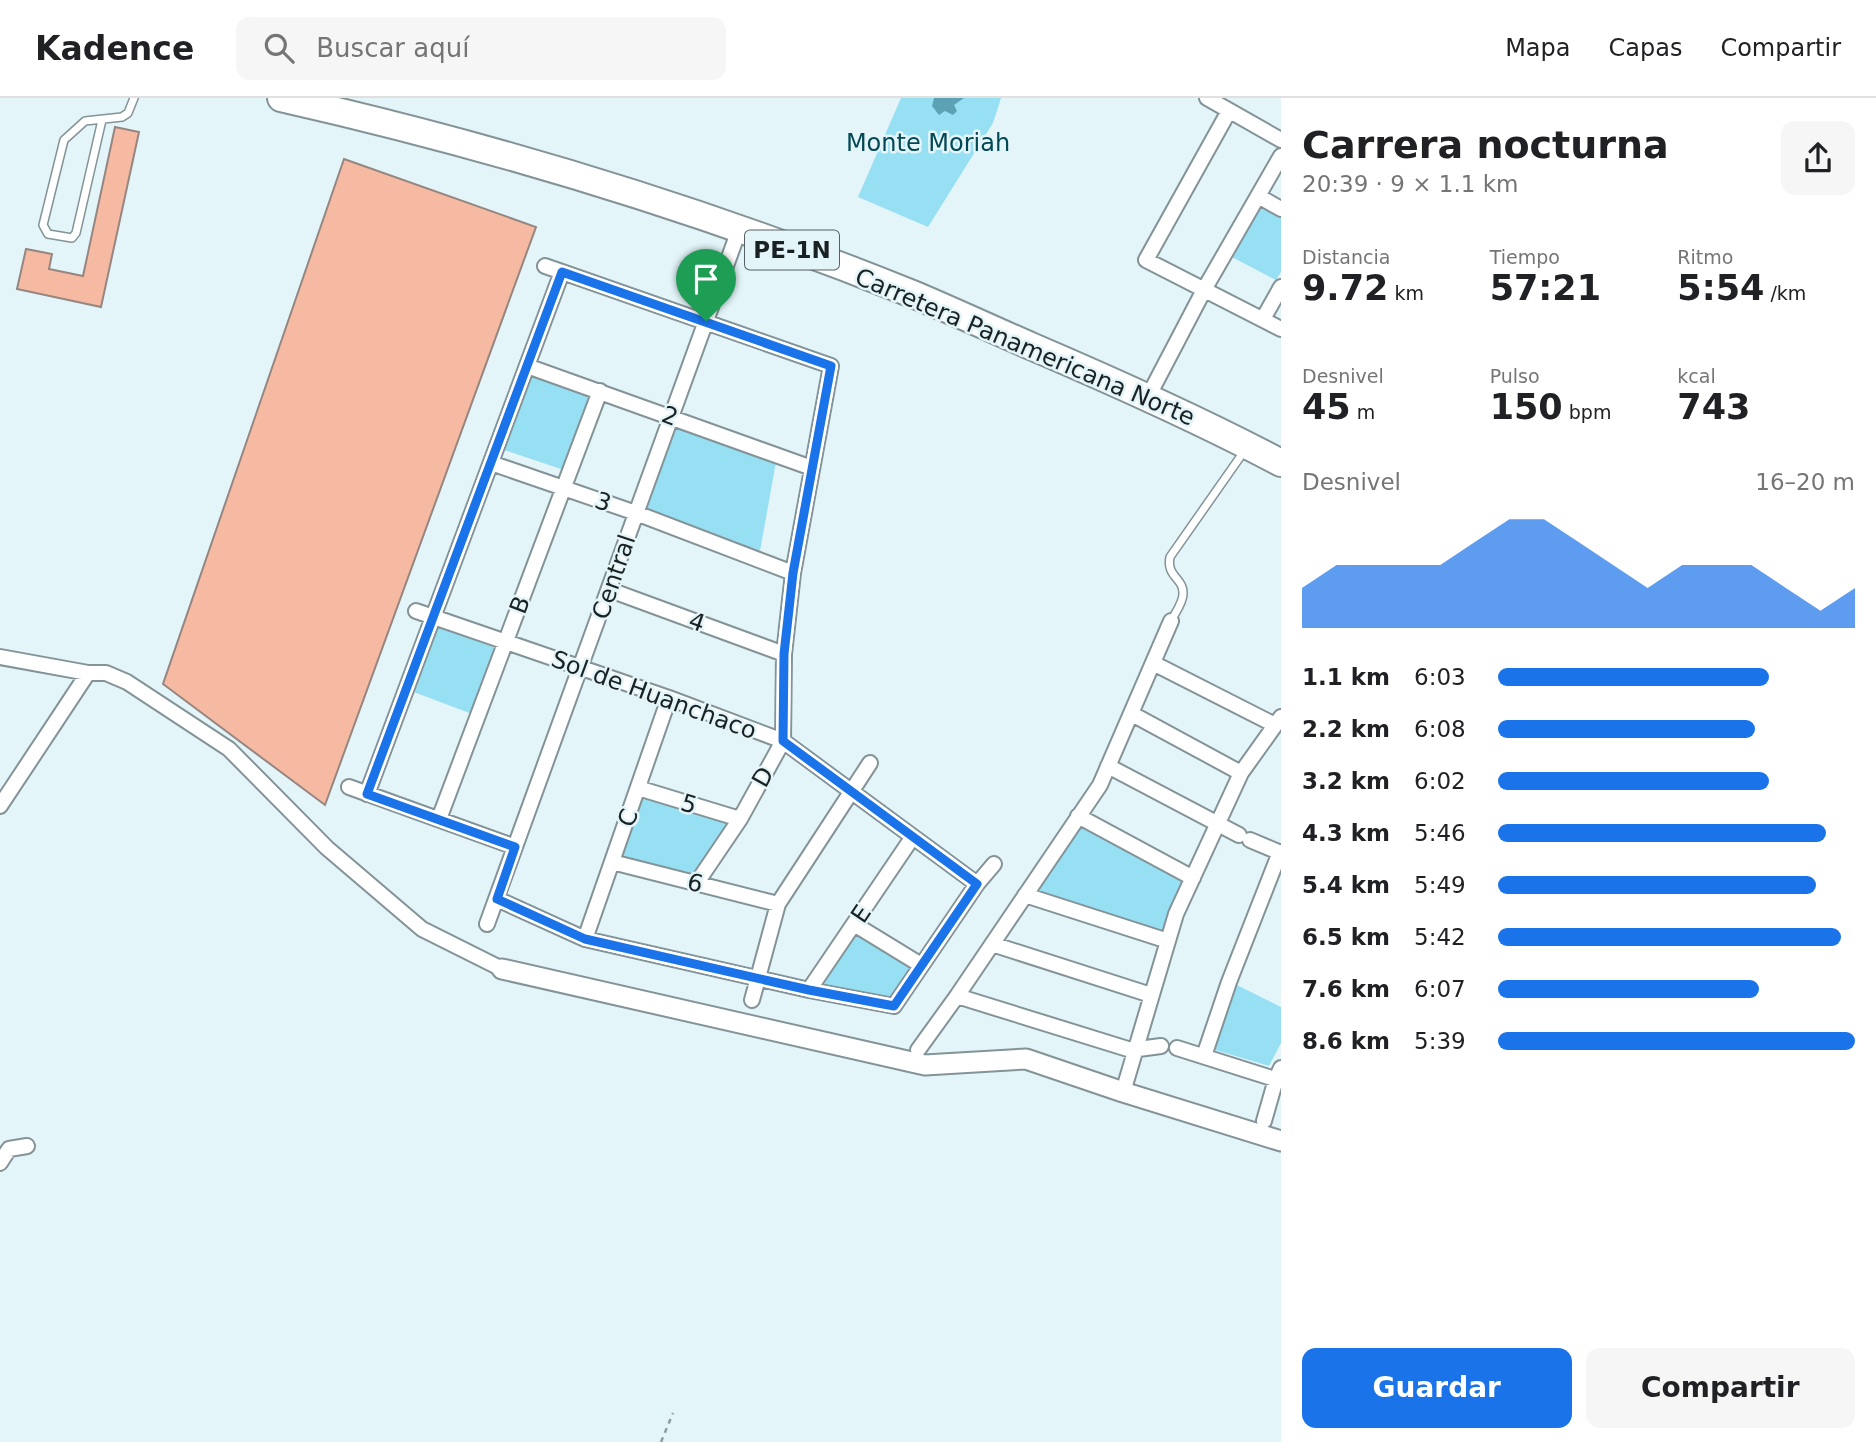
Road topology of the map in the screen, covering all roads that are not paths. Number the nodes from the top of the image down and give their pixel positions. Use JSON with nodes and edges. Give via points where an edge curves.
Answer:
{"nodes":[{"id":1,"x":134,"y":98,"type":"edge"},
{"id":2,"x":281,"y":98,"type":"edge"},
{"id":3,"x":1207,"y":98,"type":"edge"},
{"id":4,"x":1229,"y":111,"type":"junction"},
{"id":5,"x":102,"y":120,"type":"junction"},
{"id":6,"x":1281,"y":140,"type":"edge"},
{"id":7,"x":1281,"y":156,"type":"edge"},
{"id":8,"x":1258,"y":196,"type":"junction"},
{"id":9,"x":1281,"y":209,"type":"edge"},
{"id":10,"x":738,"y":230,"type":"junction"},
{"id":11,"x":545,"y":265,"type":"dead end"},
{"id":12,"x":562,"y":272,"type":"junction"},
{"id":13,"x":1205,"y":288,"type":"junction"},
{"id":14,"x":1281,"y":288,"type":"edge"},
{"id":15,"x":1263,"y":319,"type":"junction"},
{"id":16,"x":706,"y":321,"type":"junction"},
{"id":17,"x":1281,"y":329,"type":"edge"},
{"id":18,"x":527,"y":366,"type":"junction"},
{"id":19,"x":600,"y":391,"type":"junction"},
{"id":20,"x":1148,"y":397,"type":"junction"},
{"id":21,"x":671,"y":416,"type":"junction"},
{"id":22,"x":1248,"y":446,"type":"junction"},
{"id":23,"x":491,"y":463,"type":"junction"},
{"id":24,"x":1281,"y":463,"type":"edge"},
{"id":25,"x":812,"y":468,"type":"junction"},
{"id":26,"x":564,"y":488,"type":"junction"},
{"id":27,"x":636,"y":513,"type":"junction"},
{"id":28,"x":793,"y":573,"type":"junction"},
{"id":29,"x":610,"y":590,"type":"junction"},
{"id":30,"x":416,"y":611,"type":"dead end"},
{"id":31,"x":433,"y":617,"type":"junction"},
{"id":32,"x":1171,"y":621,"type":"joint"},
{"id":33,"x":506,"y":643,"type":"junction"},
{"id":34,"x":784,"y":654,"type":"junction"},
{"id":35,"x":0,"y":657,"type":"edge"},
{"id":36,"x":1153,"y":663,"type":"junction"},
{"id":37,"x":581,"y":668,"type":"junction"},
{"id":38,"x":88,"y":673,"type":"junction"},
{"id":39,"x":669,"y":698,"type":"junction"},
{"id":40,"x":1132,"y":714,"type":"junction"},
{"id":41,"x":1278,"y":721,"type":"edge"},
{"id":42,"x":783,"y":741,"type":"junction"},
{"id":43,"x":870,"y":763,"type":"dead end"},
{"id":44,"x":1108,"y":766,"type":"junction"},
{"id":45,"x":1241,"y":773,"type":"junction"},
{"id":46,"x":349,"y":787,"type":"dead end"},
{"id":47,"x":638,"y":788,"type":"junction"},
{"id":48,"x":851,"y":792,"type":"junction"},
{"id":49,"x":367,"y":794,"type":"junction"},
{"id":50,"x":0,"y":806,"type":"edge"},
{"id":51,"x":1078,"y":817,"type":"junction"},
{"id":52,"x":439,"y":819,"type":"junction"},
{"id":53,"x":740,"y":819,"type":"junction"},
{"id":54,"x":1217,"y":825,"type":"junction"},
{"id":55,"x":912,"y":838,"type":"junction"},
{"id":56,"x":515,"y":847,"type":"junction"},
{"id":57,"x":1280,"y":852,"type":"edge"},
{"id":58,"x":612,"y":862,"type":"junction"},
{"id":59,"x":994,"y":864,"type":"dead end"},
{"id":60,"x":1193,"y":878,"type":"junction"},
{"id":61,"x":696,"y":884,"type":"junction"},
{"id":62,"x":977,"y":884,"type":"junction"},
{"id":63,"x":1024,"y":895,"type":"junction"},
{"id":64,"x":497,"y":899,"type":"junction"},
{"id":65,"x":778,"y":904,"type":"junction"},
{"id":66,"x":854,"y":923,"type":"junction"},
{"id":67,"x":488,"y":924,"type":"dead end"},
{"id":68,"x":585,"y":939,"type":"junction"},
{"id":69,"x":1168,"y":941,"type":"junction"},
{"id":70,"x":992,"y":944,"type":"junction"},
{"id":71,"x":921,"y":965,"type":"junction"},
{"id":72,"x":502,"y":969,"type":"joint"},
{"id":73,"x":758,"y":978,"type":"junction"},
{"id":74,"x":809,"y":990,"type":"junction"},
{"id":75,"x":1151,"y":995,"type":"junction"},
{"id":76,"x":957,"y":996,"type":"junction"},
{"id":77,"x":752,"y":1000,"type":"dead end"},
{"id":78,"x":1161,"y":1046,"type":"dead end"},
{"id":79,"x":1177,"y":1048,"type":"dead end"},
{"id":80,"x":1136,"y":1049,"type":"junction"},
{"id":81,"x":918,"y":1050,"type":"dead end"},
{"id":82,"x":1204,"y":1056,"type":"junction"},
{"id":83,"x":1279,"y":1076,"type":"edge"},
{"id":84,"x":1123,"y":1092,"type":"junction"},
{"id":85,"x":1264,"y":1121,"type":"dead end"},
{"id":86,"x":1281,"y":1141,"type":"edge"},
{"id":87,"x":4,"y":1146,"type":"edge"},
{"id":88,"x":27,"y":1146,"type":"dead end"},
{"id":89,"x":0,"y":1163,"type":"edge"}],
"edges":[{"from":1,"to":5,"type":"lane","via":[[128,113]]},
{"from":2,"to":10,"type":"highway","name":"Carretera Panamericana Norte","number":"PE-1N","via":[[400,125],[657,201]]},
{"from":3,"to":4,"type":"street"},
{"from":4,"to":6,"type":"street"},
{"from":4,"to":13,"type":"street","via":[[1146,260]]},
{"from":5,"to":5,"type":"lane","via":[[85,121],[64,141],[43,225],[48,234],[72,238],[76,233]]},
{"from":7,"to":8,"type":"street"},
{"from":8,"to":9,"type":"street"},
{"from":8,"to":13,"type":"street"},
{"from":10,"to":16,"type":"street","name":"Central"},
{"from":10,"to":20,"type":"highway","name":"Carretera Panamericana Norte","number":"PE-1N","via":[[915,295]]},
{"from":11,"to":12,"type":"street"},
{"from":12,"to":16,"type":"street"},
{"from":12,"to":18,"type":"street"},
{"from":13,"to":15,"type":"street"},
{"from":13,"to":20,"type":"street"},
{"from":14,"to":15,"type":"street"},
{"from":15,"to":17,"type":"street"},
{"from":16,"to":21,"type":"street","name":"Central"},
{"from":16,"to":25,"type":"street","name":"D","via":[[831,366]]},
{"from":18,"to":19,"type":"street","name":"2"},
{"from":18,"to":23,"type":"street"},
{"from":19,"to":21,"type":"street","name":"2"},
{"from":19,"to":26,"type":"street","name":"B"},
{"from":20,"to":22,"type":"highway","name":"Carretera Panamericana Norte","number":"PE-1N"},
{"from":21,"to":25,"type":"street","name":"2"},
{"from":21,"to":27,"type":"street","name":"Central"},
{"from":22,"to":24,"type":"highway","name":"Carretera Panamericana Norte","number":"PE-1N"},
{"from":22,"to":32,"type":"lane","via":[[1170,557],[1171,573],[1183,594]]},
{"from":23,"to":26,"type":"street","name":"3"},
{"from":23,"to":31,"type":"street"},
{"from":25,"to":28,"type":"street","name":"D"},
{"from":26,"to":27,"type":"street","name":"3"},
{"from":26,"to":33,"type":"street","name":"B"},
{"from":27,"to":28,"type":"street","name":"3"},
{"from":27,"to":29,"type":"street","name":"Central"},
{"from":28,"to":34,"type":"street","name":"D"},
{"from":29,"to":34,"type":"street","name":"4"},
{"from":29,"to":37,"type":"street","name":"Central"},
{"from":30,"to":31,"type":"street","name":"Sol de Huanchaco"},
{"from":31,"to":33,"type":"street","name":"Sol de Huanchaco"},
{"from":31,"to":49,"type":"street"},
{"from":32,"to":36,"type":"street"},
{"from":33,"to":37,"type":"street","name":"Sol de Huanchaco"},
{"from":33,"to":52,"type":"street","name":"B"},
{"from":34,"to":42,"type":"street","name":"D"},
{"from":35,"to":38,"type":"street"},
{"from":36,"to":40,"type":"street"},
{"from":36,"to":41,"type":"street"},
{"from":37,"to":39,"type":"street","name":"Sol de Huanchaco"},
{"from":37,"to":56,"type":"street","name":"Central"},
{"from":38,"to":50,"type":"street"},
{"from":38,"to":72,"type":"street","via":[[106,673],[127,682],[229,749],[327,848],[422,929]]},
{"from":39,"to":42,"type":"street","name":"Sol de Huanchaco"},
{"from":39,"to":47,"type":"street","name":"C"},
{"from":40,"to":44,"type":"street"},
{"from":40,"to":45,"type":"street"},
{"from":41,"to":45,"type":"street"},
{"from":42,"to":48,"type":"street","name":"Sol de Huanchaco"},
{"from":42,"to":53,"type":"street","name":"D"},
{"from":43,"to":48,"type":"street"},
{"from":44,"to":51,"type":"street"},
{"from":44,"to":54,"type":"street"},
{"from":45,"to":54,"type":"street"},
{"from":46,"to":49,"type":"street"},
{"from":47,"to":53,"type":"street","name":"5"},
{"from":47,"to":58,"type":"street","name":"C"},
{"from":48,"to":55,"type":"street","name":"Sol de Huanchaco"},
{"from":48,"to":65,"type":"street"},
{"from":49,"to":52,"type":"street"},
{"from":51,"to":60,"type":"street"},
{"from":51,"to":63,"type":"street"},
{"from":52,"to":56,"type":"street"},
{"from":53,"to":61,"type":"street","name":"D"},
{"from":54,"to":57,"type":"street"},
{"from":54,"to":60,"type":"street"},
{"from":55,"to":62,"type":"street","name":"Sol de Huanchaco"},
{"from":55,"to":66,"type":"street","name":"E"},
{"from":56,"to":64,"type":"street","name":"Central"},
{"from":57,"to":82,"type":"street"},
{"from":58,"to":61,"type":"street","name":"6"},
{"from":58,"to":68,"type":"street","name":"C"},
{"from":59,"to":62,"type":"street"},
{"from":60,"to":69,"type":"street"},
{"from":61,"to":65,"type":"street","name":"6"},
{"from":62,"to":71,"type":"street"},
{"from":63,"to":69,"type":"street"},
{"from":63,"to":70,"type":"street"},
{"from":64,"to":67,"type":"street","name":"Central"},
{"from":64,"to":68,"type":"street"},
{"from":65,"to":73,"type":"street"},
{"from":66,"to":71,"type":"street"},
{"from":66,"to":74,"type":"street","name":"E"},
{"from":68,"to":73,"type":"street"},
{"from":69,"to":75,"type":"street"},
{"from":70,"to":75,"type":"street"},
{"from":70,"to":76,"type":"street"},
{"from":71,"to":74,"type":"street","via":[[894,1006]]},
{"from":72,"to":84,"type":"street","via":[[925,1065],[1026,1059]]},
{"from":73,"to":74,"type":"street"},
{"from":73,"to":77,"type":"street"},
{"from":75,"to":80,"type":"street"},
{"from":76,"to":80,"type":"street"},
{"from":76,"to":81,"type":"street"},
{"from":78,"to":80,"type":"street"},
{"from":79,"to":82,"type":"street"},
{"from":80,"to":84,"type":"street"},
{"from":82,"to":83,"type":"street"},
{"from":83,"to":85,"type":"street"},
{"from":84,"to":86,"type":"street"},
{"from":87,"to":88,"type":"street"},
{"from":87,"to":89,"type":"street"}]}
